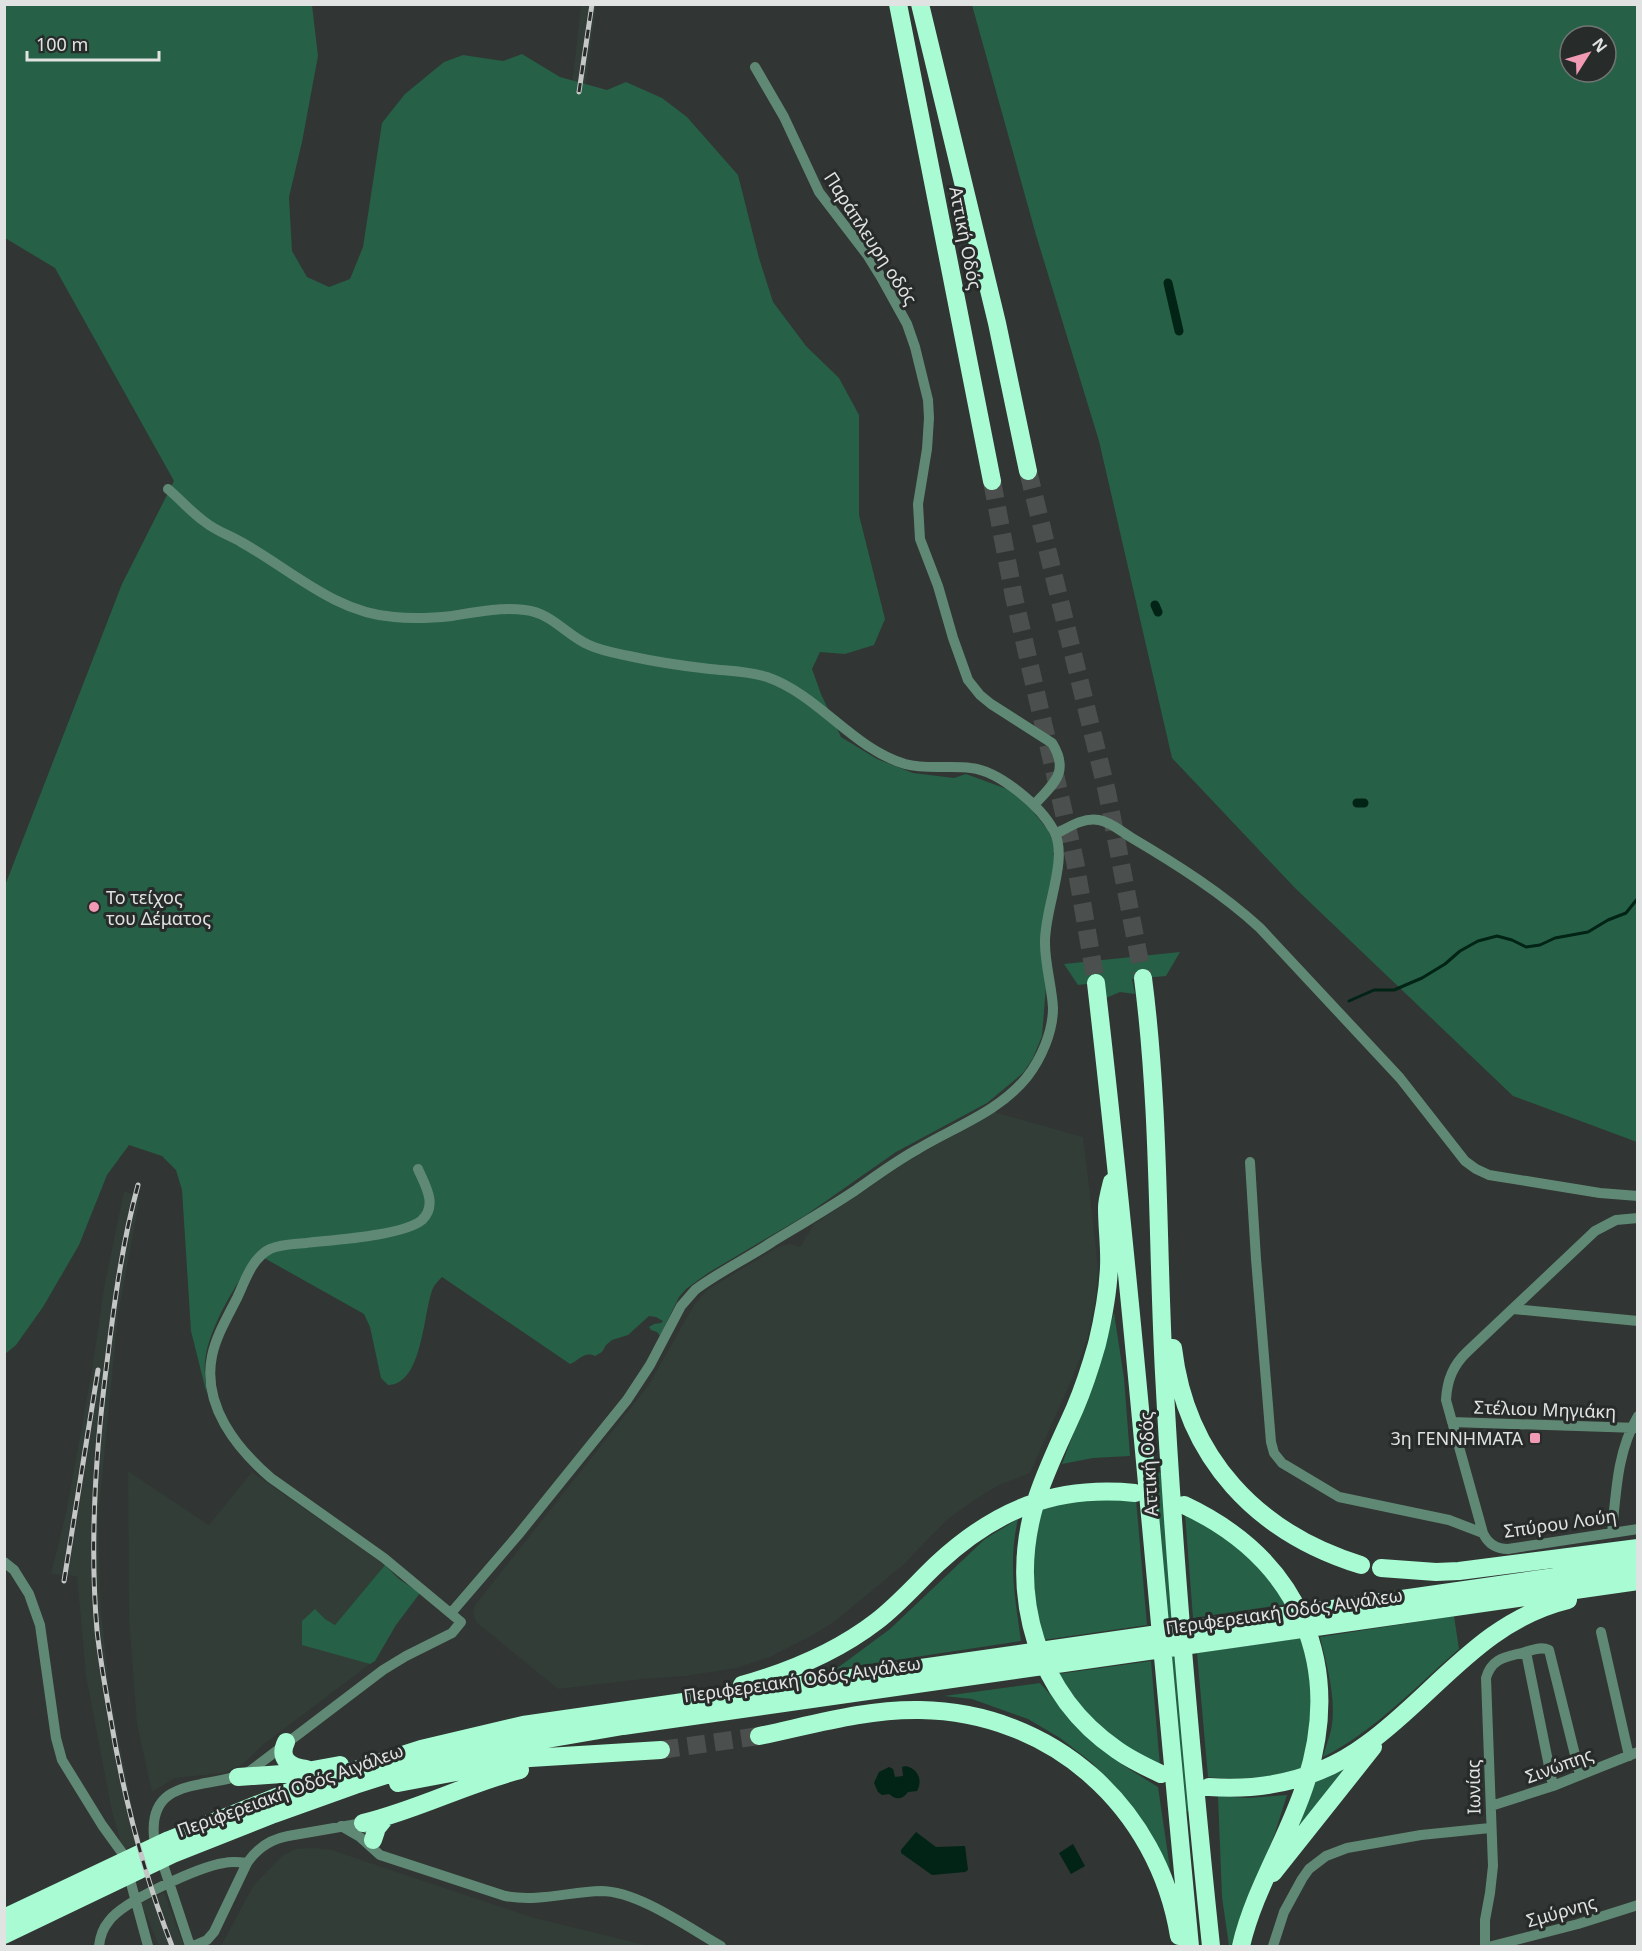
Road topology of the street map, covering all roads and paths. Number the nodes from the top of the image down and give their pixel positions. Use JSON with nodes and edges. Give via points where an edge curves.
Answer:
{"nodes":[{"id":1,"x":898,"y":4,"type":"edge"},
{"id":2,"x":920,"y":4,"type":"edge"},
{"id":3,"x":755,"y":67,"type":"dead end"},
{"id":4,"x":1028,"y":471,"type":"tunnel mouth"},
{"id":5,"x":992,"y":481,"type":"tunnel mouth"},
{"id":6,"x":168,"y":489,"type":"dead end"},
{"id":7,"x":1034,"y":805,"type":"junction"},
{"id":8,"x":1056,"y":834,"type":"junction"},
{"id":9,"x":1143,"y":978,"type":"tunnel mouth"},
{"id":10,"x":1096,"y":983,"type":"tunnel mouth"},
{"id":11,"x":1116,"y":1162,"type":"junction"},
{"id":12,"x":1250,"y":1162,"type":"dead end"},
{"id":13,"x":418,"y":1169,"type":"dead end"},
{"id":14,"x":1638,"y":1196,"type":"edge"},
{"id":15,"x":1638,"y":1218,"type":"edge"},
{"id":16,"x":1160,"y":1221,"type":"junction"},
{"id":17,"x":1513,"y":1309,"type":"junction"},
{"id":18,"x":1638,"y":1321,"type":"edge"},
{"id":19,"x":1638,"y":1416,"type":"edge"},
{"id":20,"x":1452,"y":1422,"type":"junction"},
{"id":21,"x":1634,"y":1428,"type":"edge"},
{"id":22,"x":1135,"y":1492,"type":"dead end"},
{"id":23,"x":1184,"y":1505,"type":"dead end"},
{"id":24,"x":1638,"y":1528,"type":"edge"},
{"id":25,"x":1483,"y":1533,"type":"junction"},
{"id":26,"x":1612,"y":1533,"type":"junction"},
{"id":27,"x":1638,"y":1548,"type":"edge"},
{"id":28,"x":4,"y":1562,"type":"edge"},
{"id":29,"x":1361,"y":1565,"type":"dead end"},
{"id":30,"x":1638,"y":1566,"type":"edge"},
{"id":31,"x":1381,"y":1568,"type":"dead end"},
{"id":32,"x":1638,"y":1583,"type":"edge"},
{"id":33,"x":451,"y":1613,"type":"junction"},
{"id":34,"x":1601,"y":1632,"type":"dead end"},
{"id":35,"x":1526,"y":1652,"type":"junction"},
{"id":36,"x":621,"y":1712,"type":"junction"},
{"id":37,"x":1392,"y":1725,"type":"junction"},
{"id":38,"x":759,"y":1736,"type":"tunnel mouth"},
{"id":39,"x":470,"y":1738,"type":"junction"},
{"id":40,"x":286,"y":1742,"type":"junction"},
{"id":41,"x":661,"y":1750,"type":"tunnel mouth"},
{"id":42,"x":635,"y":1752,"type":"junction"},
{"id":43,"x":1633,"y":1754,"type":"edge"},
{"id":44,"x":314,"y":1770,"type":"junction"},
{"id":45,"x":1161,"y":1774,"type":"dead end"},
{"id":46,"x":1580,"y":1775,"type":"junction"},
{"id":47,"x":238,"y":1777,"type":"junction"},
{"id":48,"x":1553,"y":1785,"type":"junction"},
{"id":49,"x":1209,"y":1787,"type":"dead end"},
{"id":50,"x":1491,"y":1806,"type":"junction"},
{"id":51,"x":274,"y":1814,"type":"junction"},
{"id":52,"x":385,"y":1818,"type":"junction"},
{"id":53,"x":363,"y":1823,"type":"junction"},
{"id":54,"x":341,"y":1827,"type":"junction"},
{"id":55,"x":1490,"y":1828,"type":"junction"},
{"id":56,"x":171,"y":1847,"type":"junction"},
{"id":57,"x":376,"y":1848,"type":"junction"},
{"id":58,"x":247,"y":1863,"type":"junction"},
{"id":59,"x":116,"y":1873,"type":"junction"},
{"id":60,"x":1261,"y":1888,"type":"junction"},
{"id":61,"x":1638,"y":1905,"type":"edge"},
{"id":62,"x":4,"y":1918,"type":"edge"},
{"id":63,"x":4,"y":1935,"type":"edge"},
{"id":64,"x":99,"y":1947,"type":"edge"},
{"id":65,"x":148,"y":1947,"type":"edge"},
{"id":66,"x":191,"y":1947,"type":"edge"},
{"id":67,"x":721,"y":1947,"type":"edge"},
{"id":68,"x":1180,"y":1947,"type":"edge"},
{"id":69,"x":1190,"y":1947,"type":"edge"},
{"id":70,"x":1211,"y":1947,"type":"edge"},
{"id":71,"x":1241,"y":1947,"type":"edge"},
{"id":72,"x":1273,"y":1947,"type":"edge"},
{"id":73,"x":1485,"y":1947,"type":"edge"},
{"id":74,"x":1492,"y":1947,"type":"edge"}],
"edges":[{"from":1,"to":5,"type":"highway","name":"Αττική Οδός"},
{"from":2,"to":4,"type":"highway","name":"Αττική Οδός"},
{"from":3,"to":7,"type":"street","name":"Παράπλευρη οδός","via":[[784,117],[819,192],[868,256],[907,324],[928,400],[927,449],[918,504],[920,539],[968,680],[991,704],[1052,743],[1058,752],[1060,774]]},
{"from":6,"to":7,"type":"street","via":[[218,531],[304,583],[367,613],[436,618],[492,609],[525,610],[543,614],[586,645],[605,651],[762,675],[801,694],[881,753],[905,764],[932,769],[977,769],[1024,795]]},
{"from":7,"to":8,"type":"street"},
{"from":8,"to":14,"type":"street","via":[[1078,822],[1106,822],[1227,900],[1369,1043],[1465,1161],[1476,1169],[1489,1175]]},
{"from":8,"to":33,"type":"street","via":[[1060,855],[1044,935],[1052,1015],[1039,1059],[1027,1077],[1002,1100],[695,1290],[681,1306],[627,1400]]},
{"from":9,"to":16,"type":"highway","name":"Αττική Οδός"},
{"from":10,"to":11,"type":"highway","name":"Αττική Οδός"},
{"from":11,"to":45,"type":"highway","via":[[1107,1206],[1109,1266],[1098,1341],[1080,1396],[1035,1502],[1024,1579],[1039,1651],[1063,1695],[1084,1722],[1116,1750]]},
{"from":11,"to":69,"type":"highway","name":"Αττική Οδός"},
{"from":12,"to":25,"type":"street","via":[[1270,1431],[1277,1459],[1339,1497],[1449,1520]]},
{"from":13,"to":33,"type":"street","via":[[429,1204],[426,1214],[414,1225],[283,1245],[271,1248],[256,1261],[217,1339],[211,1386],[232,1437],[259,1468],[384,1558]]},
{"from":15,"to":17,"type":"street","via":[[1616,1220],[1595,1232]]},
{"from":16,"to":29,"type":"highway","via":[[1176,1367],[1189,1416],[1201,1442],[1227,1480],[1260,1513],[1305,1543]]},
{"from":16,"to":70,"type":"highway","name":"Αττική Οδός","via":[[1173,1527]]},
{"from":17,"to":18,"type":"street"},
{"from":17,"to":20,"type":"street","via":[[1455,1365],[1446,1400]]},
{"from":19,"to":21,"type":"street"},
{"from":20,"to":21,"type":"street","name":"Στέλιου Μηγιάκη"},
{"from":20,"to":25,"type":"street"},
{"from":21,"to":26,"type":"street","via":[[1623,1451]]},
{"from":22,"to":36,"type":"highway","via":[[1068,1494],[1013,1510],[965,1541],[879,1619],[828,1652],[747,1684]]},
{"from":23,"to":60,"type":"highway","via":[[1228,1529],[1282,1583],[1302,1619],[1315,1659],[1320,1698],[1318,1738],[1305,1787]]},
{"from":24,"to":26,"type":"street","name":"Σπύρου Λούη"},
{"from":25,"to":26,"type":"street","name":"Σπύρου Λούη","via":[[1489,1543],[1508,1550]]},
{"from":27,"to":31,"type":"highway","via":[[1459,1571]]},
{"from":28,"to":65,"type":"street","via":[[29,1594],[40,1625],[62,1760],[123,1854]]},
{"from":30,"to":36,"type":"highway","name":"Περιφερειακή Οδός Αιγάλεω"},
{"from":32,"to":37,"type":"highway","via":[[1627,1589],[1557,1603],[1524,1616],[1466,1655]]},
{"from":32,"to":51,"type":"highway","name":"Περιφερειακή Οδός Αιγάλεω","via":[[568,1734],[399,1771]]},
{"from":33,"to":40,"type":"street","via":[[461,1622],[452,1633],[383,1670]]},
{"from":34,"to":43,"type":"street"},
{"from":35,"to":46,"type":"street","via":[[1549,1650]]},
{"from":35,"to":48,"type":"street"},
{"from":35,"to":50,"type":"street","name":"Ιωνίας","via":[[1497,1660],[1486,1678]]},
{"from":36,"to":39,"type":"highway","name":"Περιφερειακή Οδός Αιγάλεω","via":[[523,1725]]},
{"from":37,"to":49,"type":"highway","via":[[1353,1754],[1311,1775],[1257,1788]]},
{"from":37,"to":60,"type":"highway"},
{"from":38,"to":68,"type":"highway","via":[[868,1714],[922,1710],[971,1716],[1032,1736],[1087,1771],[1133,1821],[1166,1885]]},
{"from":39,"to":44,"type":"highway","via":[[441,1738]]},
{"from":39,"to":56,"type":"highway","name":"Περιφερειακή Οδός Αιγάλεω","via":[[421,1749],[296,1789]]},
{"from":40,"to":44,"type":"highway","via":[[283,1755],[290,1765]]},
{"from":40,"to":47,"type":"street"},
{"from":41,"to":42,"type":"highway"},
{"from":42,"to":51,"type":"highway","via":[[530,1758],[406,1781],[311,1808]]},
{"from":42,"to":52,"type":"highway","via":[[505,1774]]},
{"from":43,"to":46,"type":"street","name":"Σινώπης"},
{"from":44,"to":47,"type":"highway"},
{"from":46,"to":48,"type":"street","name":"Σινώπης"},
{"from":47,"to":66,"type":"street","via":[[174,1791],[154,1818],[154,1837]]},
{"from":48,"to":50,"type":"street","name":"Σινώπης"},
{"from":50,"to":55,"type":"street","name":"Ιωνίας"},
{"from":51,"to":56,"type":"highway","name":"Περιφερειακή Οδός Αιγάλεω"},
{"from":52,"to":53,"type":"highway"},
{"from":52,"to":57,"type":"highway","via":[[377,1828]]},
{"from":53,"to":54,"type":"street"},
{"from":53,"to":57,"type":"street"},
{"from":54,"to":57,"type":"street"},
{"from":54,"to":58,"type":"street","via":[[278,1838],[256,1851]]},
{"from":55,"to":72,"type":"street","via":[[1421,1835],[1347,1848],[1326,1856],[1302,1879],[1284,1912]]},
{"from":55,"to":73,"type":"street","name":"Ιωνίας","via":[[1491,1893]]},
{"from":56,"to":59,"type":"highway","name":"Περιφερειακή Οδός Αιγάλεω"},
{"from":57,"to":67,"type":"street","via":[[493,1893],[517,1898],[620,1893],[636,1898]]},
{"from":58,"to":64,"type":"street","via":[[224,1863],[125,1906],[109,1920]]},
{"from":58,"to":66,"type":"street","via":[[214,1932]]},
{"from":59,"to":62,"type":"highway","name":"Περιφερειακή Οδός Αιγάλεω"},
{"from":59,"to":63,"type":"highway","name":"Περιφερειακή Οδός Αιγάλεω"},
{"from":60,"to":71,"type":"highway"},
{"from":61,"to":74,"type":"street","name":"Σμύρνης"}]}
